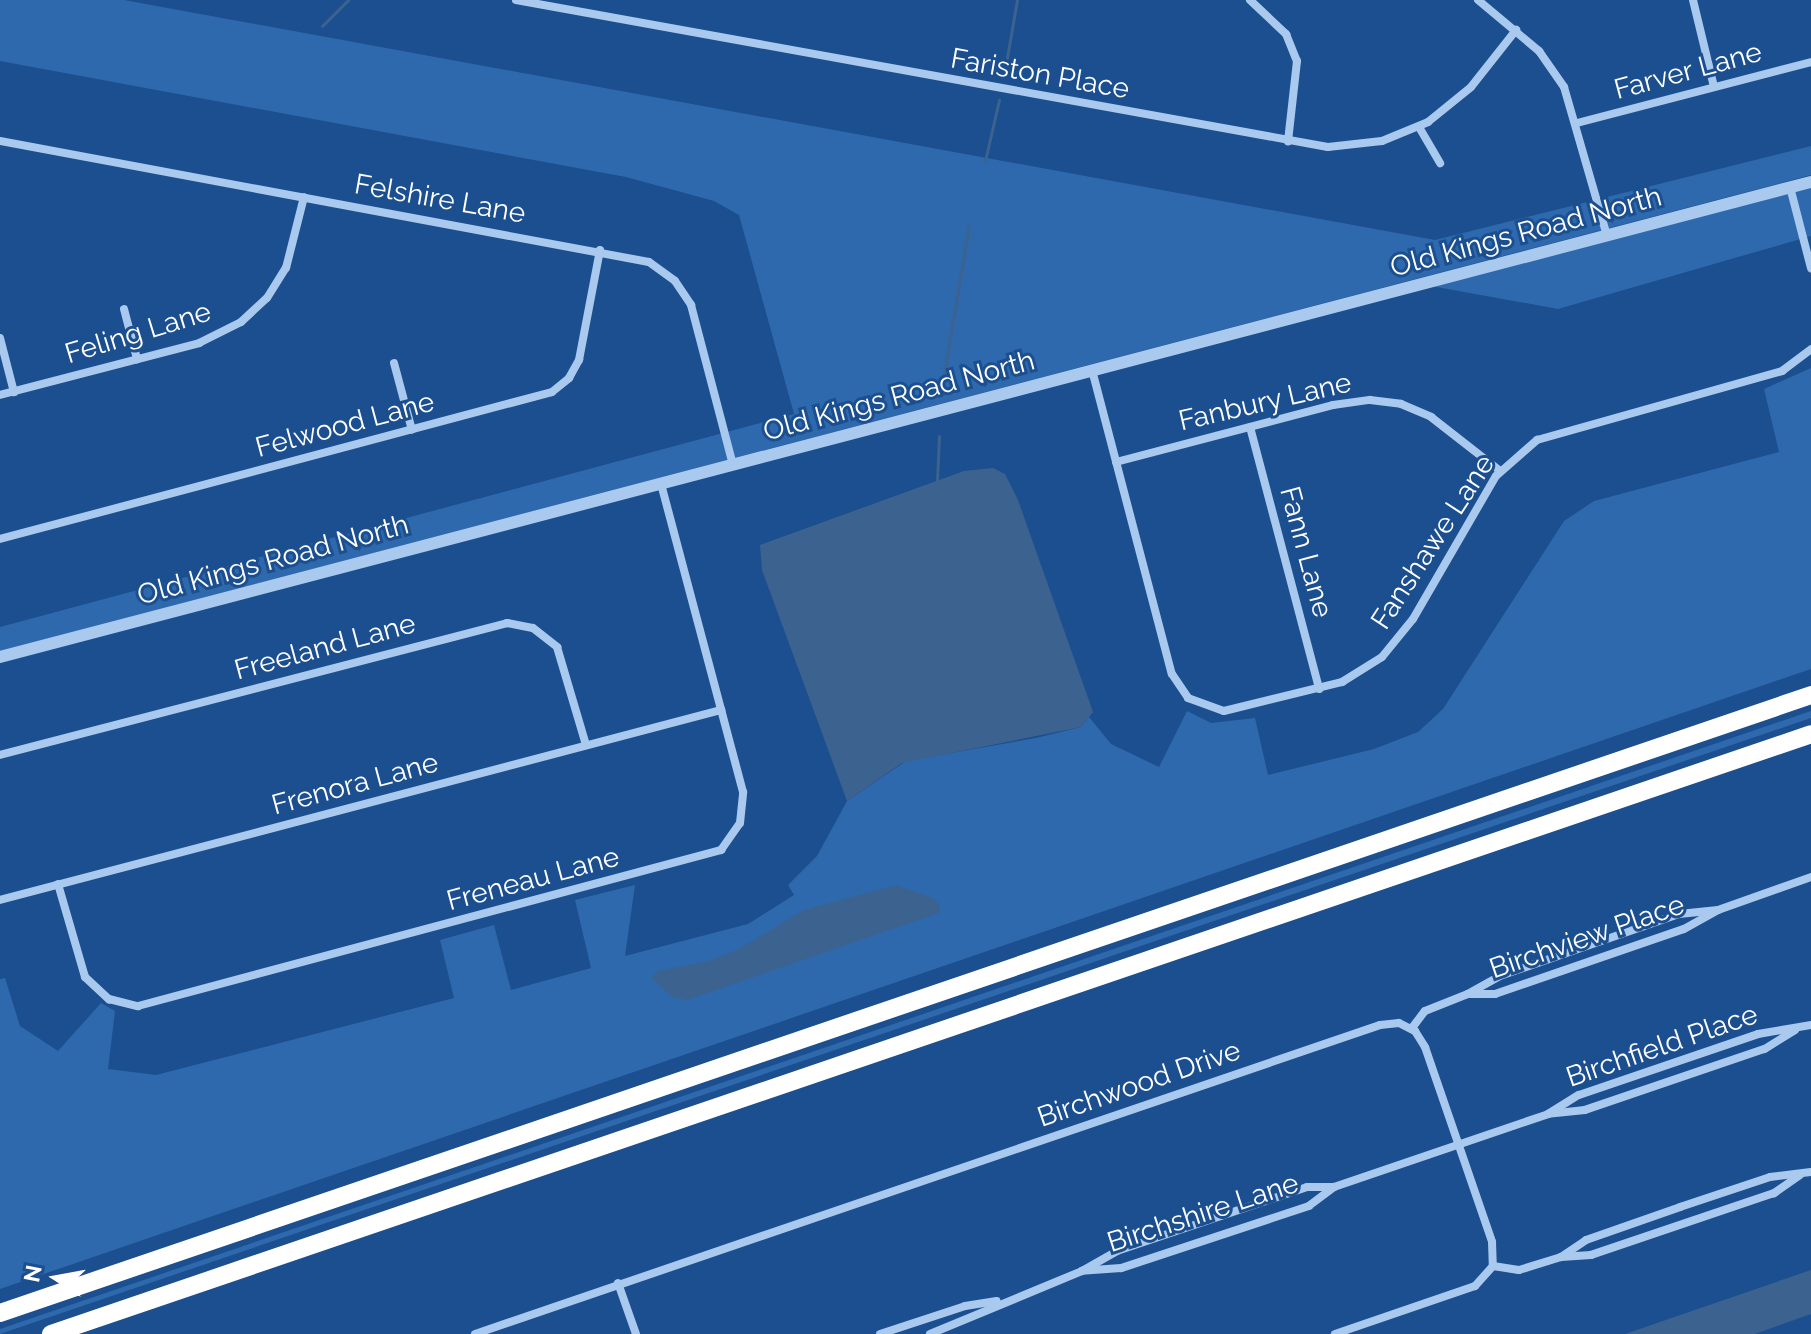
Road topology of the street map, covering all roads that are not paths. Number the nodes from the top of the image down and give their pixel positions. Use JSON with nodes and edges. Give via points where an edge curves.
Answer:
{"nodes":[{"id":1,"x":516,"y":0,"type":"edge"},
{"id":2,"x":1250,"y":0,"type":"edge"},
{"id":3,"x":1478,"y":0,"type":"edge"},
{"id":4,"x":1693,"y":0,"type":"edge"},
{"id":5,"x":569,"y":5,"type":"edge"},
{"id":6,"x":1516,"y":30,"type":"junction"},
{"id":7,"x":1811,"y":62,"type":"edge"},
{"id":8,"x":1714,"y":87,"type":"junction"},
{"id":9,"x":1577,"y":123,"type":"junction"},
{"id":10,"x":1419,"y":127,"type":"junction"},
{"id":11,"x":0,"y":141,"type":"edge"},
{"id":12,"x":1288,"y":141,"type":"junction"},
{"id":13,"x":1440,"y":163,"type":"dead end"},
{"id":14,"x":1811,"y":182,"type":"edge"},
{"id":15,"x":1790,"y":187,"type":"junction"},
{"id":16,"x":304,"y":197,"type":"junction"},
{"id":17,"x":1607,"y":236,"type":"junction"},
{"id":18,"x":600,"y":250,"type":"junction"},
{"id":19,"x":1811,"y":268,"type":"edge"},
{"id":20,"x":124,"y":309,"type":"dead end"},
{"id":21,"x":0,"y":338,"type":"edge"},
{"id":22,"x":1811,"y":349,"type":"edge"},
{"id":23,"x":137,"y":359,"type":"junction"},
{"id":24,"x":394,"y":363,"type":"dead end"},
{"id":25,"x":1092,"y":370,"type":"junction"},
{"id":26,"x":14,"y":392,"type":"junction"},
{"id":27,"x":0,"y":395,"type":"edge"},
{"id":28,"x":1250,"y":427,"type":"junction"},
{"id":29,"x":412,"y":430,"type":"junction"},
{"id":30,"x":1116,"y":462,"type":"junction"},
{"id":31,"x":733,"y":465,"type":"junction"},
{"id":32,"x":1500,"y":471,"type":"junction"},
{"id":33,"x":661,"y":484,"type":"junction"},
{"id":34,"x":0,"y":539,"type":"edge"},
{"id":35,"x":0,"y":657,"type":"edge"},
{"id":36,"x":1319,"y":689,"type":"junction"},
{"id":37,"x":1811,"y":695,"type":"edge"},
{"id":38,"x":721,"y":710,"type":"junction"},
{"id":39,"x":1811,"y":734,"type":"edge"},
{"id":40,"x":586,"y":745,"type":"junction"},
{"id":41,"x":0,"y":755,"type":"edge"},
{"id":42,"x":1811,"y":877,"type":"edge"},
{"id":43,"x":58,"y":884,"type":"junction"},
{"id":44,"x":0,"y":900,"type":"edge"},
{"id":45,"x":1718,"y":910,"type":"junction"},
{"id":46,"x":1468,"y":994,"type":"junction"},
{"id":47,"x":1811,"y":1025,"type":"edge"},
{"id":48,"x":1412,"y":1028,"type":"junction"},
{"id":49,"x":1795,"y":1030,"type":"junction"},
{"id":50,"x":1548,"y":1114,"type":"junction"},
{"id":51,"x":1458,"y":1145,"type":"junction"},
{"id":52,"x":1811,"y":1172,"type":"edge"},
{"id":53,"x":1800,"y":1175,"type":"junction"},
{"id":54,"x":1334,"y":1187,"type":"junction"},
{"id":55,"x":1561,"y":1257,"type":"junction"},
{"id":56,"x":1493,"y":1266,"type":"junction"},
{"id":57,"x":1082,"y":1271,"type":"junction"},
{"id":58,"x":618,"y":1283,"type":"junction"},
{"id":59,"x":1001,"y":1301,"type":"junction"},
{"id":60,"x":0,"y":1313,"type":"edge"},
{"id":61,"x":51,"y":1334,"type":"edge"},
{"id":62,"x":475,"y":1334,"type":"edge"},
{"id":63,"x":636,"y":1334,"type":"edge"},
{"id":64,"x":880,"y":1334,"type":"edge"},
{"id":65,"x":930,"y":1334,"type":"edge"},
{"id":66,"x":1335,"y":1334,"type":"edge"}],
"edges":[{"from":1,"to":5,"type":"street","name":"Fariston Place"},
{"from":2,"to":12,"type":"street","via":[[1286,34],[1297,61]]},
{"from":3,"to":6,"type":"street"},
{"from":4,"to":8,"type":"street"},
{"from":5,"to":12,"type":"street","name":"Fariston Place"},
{"from":6,"to":9,"type":"street","via":[[1553,67]]},
{"from":6,"to":10,"type":"street","name":"Fariston Place","via":[[1464,94]]},
{"from":7,"to":8,"type":"street","name":"Farver Lane"},
{"from":8,"to":9,"type":"street","name":"Farver Lane"},
{"from":9,"to":17,"type":"street"},
{"from":10,"to":12,"type":"street","name":"Fariston Place","via":[[1354,146]]},
{"from":10,"to":13,"type":"street"},
{"from":11,"to":16,"type":"street","name":"Felshire Lane"},
{"from":14,"to":15,"type":"street","name":"Old Kings Road North"},
{"from":15,"to":17,"type":"street","name":"Old Kings Road North"},
{"from":15,"to":19,"type":"street"},
{"from":16,"to":18,"type":"street","name":"Felshire Lane"},
{"from":16,"to":23,"type":"street","name":"Feling Lane","via":[[286,268],[258,307],[212,338]]},
{"from":17,"to":25,"type":"street","name":"Old Kings Road North"},
{"from":18,"to":29,"type":"street","name":"Felwood Lane","via":[[582,351],[565,383],[537,398]]},
{"from":18,"to":31,"type":"street","name":"Felshire Lane","via":[[657,266],[684,293]]},
{"from":20,"to":23,"type":"street"},
{"from":21,"to":26,"type":"street"},
{"from":22,"to":32,"type":"street","name":"Fanshawe Lane","via":[[1782,371],[1556,431],[1524,448]]},
{"from":23,"to":26,"type":"street","name":"Feling Lane"},
{"from":24,"to":29,"type":"street"},
{"from":25,"to":30,"type":"street","name":"Fanshawe Lane"},
{"from":25,"to":31,"type":"street","name":"Old Kings Road North"},
{"from":26,"to":27,"type":"street","name":"Feling Lane"},
{"from":28,"to":30,"type":"street","name":"Fanbury Lane"},
{"from":28,"to":32,"type":"street","name":"Fanbury Lane","via":[[1348,402],[1394,402],[1439,421]]},
{"from":28,"to":36,"type":"street","name":"Fann Lane"},
{"from":29,"to":34,"type":"street","name":"Felwood Lane"},
{"from":30,"to":36,"type":"street","name":"Fanshawe Lane","via":[[1167,657],[1183,693],[1211,709],[1231,711]]},
{"from":31,"to":33,"type":"street","name":"Old Kings Road North"},
{"from":32,"to":36,"type":"street","name":"Fanshawe Lane","via":[[1398,640],[1359,675]]},
{"from":33,"to":35,"type":"street","name":"Old Kings Road North"},
{"from":33,"to":38,"type":"street","name":"Freneau Lane"},
{"from":37,"to":60,"type":"highway"},
{"from":38,"to":40,"type":"street","name":"Frenora Lane"},
{"from":38,"to":43,"type":"street","name":"Freneau Lane","via":[[744,804],[736,833],[715,854],[155,1003],[123,1005],[90,985]]},
{"from":39,"to":61,"type":"highway"},
{"from":40,"to":41,"type":"street","name":"Freeland Lane","via":[[557,647],[533,628],[507,623]]},
{"from":40,"to":43,"type":"street","name":"Frenora Lane"},
{"from":42,"to":45,"type":"street","name":"Birchview Place"},
{"from":43,"to":44,"type":"street","name":"Frenora Lane"},
{"from":45,"to":46,"type":"street","name":"Birchview Place","via":[[1684,929],[1520,986]]},
{"from":45,"to":46,"type":"street","name":"Birchview Place","via":[[1679,914],[1500,976]]},
{"from":46,"to":48,"type":"street","name":"Birchview Place","via":[[1425,1011]]},
{"from":47,"to":49,"type":"street","name":"Birchfield Place"},
{"from":48,"to":51,"type":"street","via":[[1425,1047]]},
{"from":48,"to":58,"type":"street","name":"Birchwood Drive","via":[[1380,1025]]},
{"from":49,"to":50,"type":"street","name":"Birchfield Place","via":[[1743,1039],[1579,1095]]},
{"from":49,"to":50,"type":"street","name":"Birchfield Place","via":[[1764,1049],[1585,1110]]},
{"from":50,"to":51,"type":"street","name":"Birchfield Place"},
{"from":51,"to":54,"type":"street","name":"Birchshire Lane"},
{"from":51,"to":56,"type":"street","via":[[1492,1242]]},
{"from":52,"to":53,"type":"street"},
{"from":53,"to":55,"type":"street","via":[[1770,1177],[1680,1207],[1586,1240]]},
{"from":53,"to":55,"type":"street","via":[[1774,1193],[1591,1255]]},
{"from":54,"to":57,"type":"street","name":"Birchshire Lane","via":[[1307,1187],[1117,1251]]},
{"from":54,"to":57,"type":"street","name":"Birchshire Lane","via":[[1309,1206],[1121,1268]]},
{"from":55,"to":56,"type":"street","via":[[1519,1270]]},
{"from":56,"to":66,"type":"street","via":[[1472,1287]]},
{"from":57,"to":59,"type":"street","name":"Birchshire Lane"},
{"from":58,"to":62,"type":"street","name":"Birchwood Drive"},
{"from":58,"to":63,"type":"street"},
{"from":59,"to":64,"type":"street","name":"Birchshire Lane","via":[[965,1306]]},
{"from":59,"to":65,"type":"street","name":"Birchshire Lane","via":[[970,1320]]}]}
